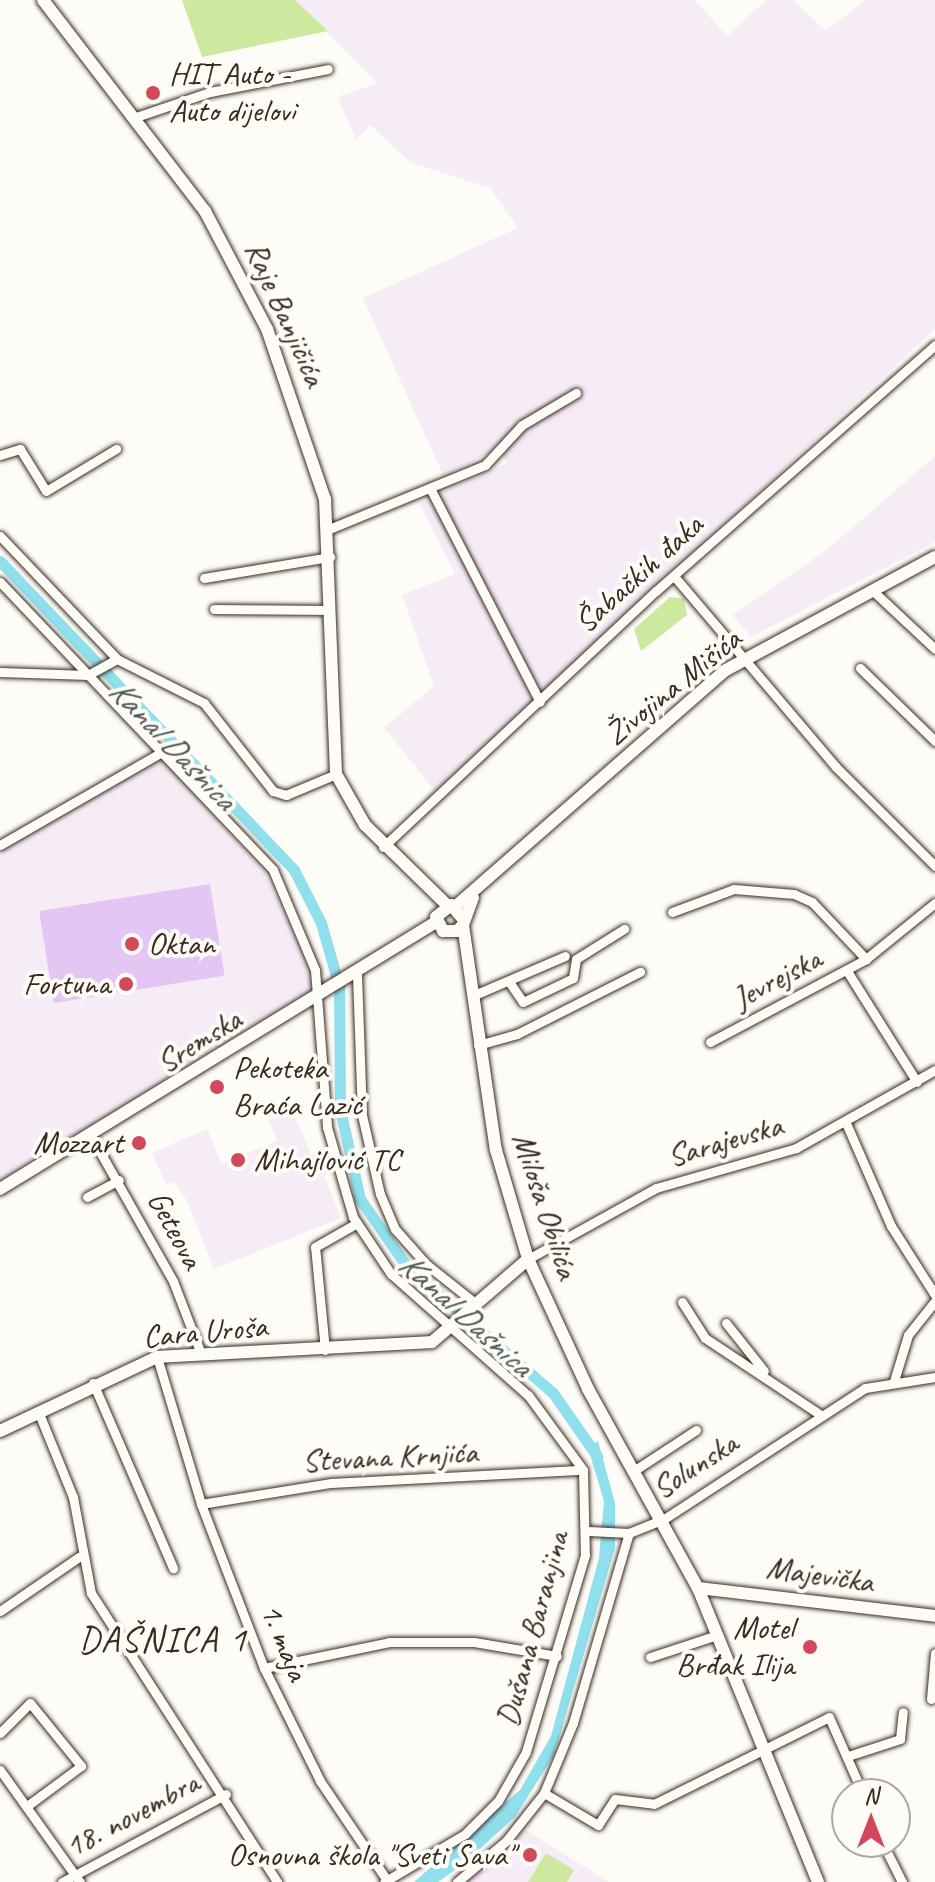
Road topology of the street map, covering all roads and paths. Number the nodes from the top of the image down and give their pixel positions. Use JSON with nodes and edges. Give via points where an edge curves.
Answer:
{"nodes":[{"id":1,"x":43,"y":0,"type":"edge"},
{"id":2,"x":328,"y":69,"type":"dead end"},
{"id":3,"x":133,"y":118,"type":"junction"},
{"id":4,"x":935,"y":345,"type":"edge"},
{"id":5,"x":576,"y":393,"type":"dead end"},
{"id":6,"x":116,"y":449,"type":"dead end"},
{"id":7,"x":0,"y":455,"type":"edge"},
{"id":8,"x":431,"y":490,"type":"junction"},
{"id":9,"x":329,"y":529,"type":"junction"},
{"id":10,"x":0,"y":536,"type":"edge"},
{"id":11,"x":330,"y":557,"type":"junction"},
{"id":12,"x":935,"y":557,"type":"edge"},
{"id":13,"x":674,"y":576,"type":"junction"},
{"id":14,"x":204,"y":578,"type":"dead end"},
{"id":15,"x":0,"y":582,"type":"edge"},
{"id":16,"x":872,"y":590,"type":"junction"},
{"id":17,"x":214,"y":609,"type":"dead end"},
{"id":18,"x":329,"y":610,"type":"junction"},
{"id":19,"x":935,"y":649,"type":"edge"},
{"id":20,"x":744,"y":658,"type":"junction"},
{"id":21,"x":114,"y":661,"type":"junction"},
{"id":22,"x":860,"y":668,"type":"dead end"},
{"id":23,"x":0,"y":672,"type":"edge"},
{"id":24,"x":92,"y":672,"type":"junction"},
{"id":25,"x":540,"y":702,"type":"junction"},
{"id":26,"x":935,"y":741,"type":"edge"},
{"id":27,"x":162,"y":752,"type":"junction"},
{"id":28,"x":336,"y":774,"type":"junction"},
{"id":29,"x":0,"y":845,"type":"edge"},
{"id":30,"x":383,"y":847,"type":"junction"},
{"id":31,"x":935,"y":866,"type":"edge"},
{"id":32,"x":430,"y":895,"type":"junction"},
{"id":33,"x":473,"y":898,"type":"junction"},
{"id":34,"x":935,"y":903,"type":"edge"},
{"id":35,"x":451,"y":905,"type":"junction"},
{"id":36,"x":672,"y":912,"type":"dead end"},
{"id":37,"x":463,"y":923,"type":"junction"},
{"id":38,"x":441,"y":926,"type":"junction"},
{"id":39,"x":624,"y":929,"type":"dead end"},
{"id":40,"x":462,"y":940,"type":"junction"},
{"id":41,"x":565,"y":956,"type":"dead end"},
{"id":42,"x":866,"y":959,"type":"junction"},
{"id":43,"x":847,"y":971,"type":"junction"},
{"id":44,"x":640,"y":972,"type":"dead end"},
{"id":45,"x":353,"y":977,"type":"junction"},
{"id":46,"x":510,"y":983,"type":"junction"},
{"id":47,"x":472,"y":996,"type":"junction"},
{"id":48,"x":317,"y":999,"type":"junction"},
{"id":49,"x":710,"y":1042,"type":"dead end"},
{"id":50,"x":478,"y":1045,"type":"junction"},
{"id":51,"x":935,"y":1070,"type":"edge"},
{"id":52,"x":917,"y":1082,"type":"junction"},
{"id":53,"x":846,"y":1123,"type":"junction"},
{"id":54,"x":91,"y":1136,"type":"junction"},
{"id":55,"x":119,"y":1180,"type":"junction"},
{"id":56,"x":0,"y":1189,"type":"edge"},
{"id":57,"x":87,"y":1197,"type":"dead end"},
{"id":58,"x":357,"y":1223,"type":"junction"},
{"id":59,"x":528,"y":1259,"type":"junction"},
{"id":60,"x":935,"y":1298,"type":"edge"},
{"id":61,"x":682,"y":1302,"type":"dead end"},
{"id":62,"x":474,"y":1304,"type":"junction"},
{"id":63,"x":726,"y":1323,"type":"dead end"},
{"id":64,"x":451,"y":1329,"type":"junction"},
{"id":65,"x":325,"y":1350,"type":"junction"},
{"id":66,"x":201,"y":1354,"type":"junction"},
{"id":67,"x":157,"y":1357,"type":"junction"},
{"id":68,"x":764,"y":1371,"type":"junction"},
{"id":69,"x":935,"y":1377,"type":"edge"},
{"id":70,"x":894,"y":1381,"type":"junction"},
{"id":71,"x":93,"y":1383,"type":"junction"},
{"id":72,"x":38,"y":1411,"type":"junction"},
{"id":73,"x":821,"y":1415,"type":"junction"},
{"id":74,"x":696,"y":1430,"type":"dead end"},
{"id":75,"x":0,"y":1431,"type":"edge"},
{"id":76,"x":583,"y":1470,"type":"junction"},
{"id":77,"x":635,"y":1470,"type":"junction"},
{"id":78,"x":201,"y":1504,"type":"junction"},
{"id":79,"x":664,"y":1519,"type":"junction"},
{"id":80,"x":591,"y":1531,"type":"junction"},
{"id":81,"x":625,"y":1533,"type":"junction"},
{"id":82,"x":79,"y":1557,"type":"junction"},
{"id":83,"x":173,"y":1568,"type":"dead end"},
{"id":84,"x":698,"y":1588,"type":"junction"},
{"id":85,"x":0,"y":1611,"type":"edge"},
{"id":86,"x":935,"y":1616,"type":"edge"},
{"id":87,"x":717,"y":1635,"type":"junction"},
{"id":88,"x":935,"y":1653,"type":"edge"},
{"id":89,"x":557,"y":1656,"type":"junction"},
{"id":90,"x":650,"y":1657,"type":"dead end"},
{"id":91,"x":264,"y":1668,"type":"junction"},
{"id":92,"x":931,"y":1699,"type":"dead end"},
{"id":93,"x":903,"y":1712,"type":"dead end"},
{"id":94,"x":0,"y":1733,"type":"edge"},
{"id":95,"x":763,"y":1745,"type":"junction"},
{"id":96,"x":848,"y":1756,"type":"junction"},
{"id":97,"x":0,"y":1770,"type":"edge"},
{"id":98,"x":857,"y":1778,"type":"edge"},
{"id":99,"x":544,"y":1793,"type":"junction"},
{"id":100,"x":226,"y":1794,"type":"junction"},
{"id":101,"x":27,"y":1806,"type":"junction"},
{"id":102,"x":890,"y":1858,"type":"edge"},
{"id":103,"x":77,"y":1878,"type":"edge"},
{"id":104,"x":387,"y":1881,"type":"edge"},
{"id":105,"x":62,"y":1882,"type":"edge"},
{"id":106,"x":277,"y":1882,"type":"edge"},
{"id":107,"x":457,"y":1882,"type":"edge"},
{"id":108,"x":818,"y":1882,"type":"edge"},
{"id":109,"x":902,"y":1882,"type":"edge"}],
"edges":[{"from":1,"to":3,"type":"main road","name":"Raje Banjičića"},
{"from":2,"to":3,"type":"street","via":[[210,92]]},
{"from":3,"to":9,"type":"main road","name":"Raje Banjičića","via":[[205,211],[249,288],[316,456]]},
{"from":4,"to":13,"type":"street","name":"Šabačkih đaka"},
{"from":5,"to":8,"type":"street","via":[[522,425],[485,465]]},
{"from":6,"to":7,"type":"street","via":[[46,491],[20,449]]},
{"from":8,"to":9,"type":"street"},
{"from":8,"to":25,"type":"street"},
{"from":9,"to":11,"type":"main road","name":"Raje Banjičića"},
{"from":10,"to":21,"type":"street"},
{"from":11,"to":14,"type":"street"},
{"from":11,"to":18,"type":"main road","name":"Raje Banjičića"},
{"from":12,"to":16,"type":"main road","name":"Živojina Mišića"},
{"from":13,"to":20,"type":"street"},
{"from":13,"to":25,"type":"street","name":"Šabačkih đaka"},
{"from":15,"to":24,"type":"street"},
{"from":16,"to":19,"type":"street"},
{"from":16,"to":20,"type":"main road","name":"Živojina Mišića"},
{"from":17,"to":18,"type":"street"},
{"from":18,"to":28,"type":"main road","name":"Raje Banjičića"},
{"from":20,"to":31,"type":"street","via":[[836,767]]},
{"from":20,"to":33,"type":"main road","name":"Živojina Mišića"},
{"from":21,"to":24,"type":"street"},
{"from":21,"to":28,"type":"street","via":[[204,703],[273,791],[286,795]]},
{"from":22,"to":26,"type":"street"},
{"from":23,"to":24,"type":"street"},
{"from":24,"to":27,"type":"street"},
{"from":25,"to":30,"type":"street","name":"Šabačkih đaka"},
{"from":27,"to":29,"type":"street"},
{"from":27,"to":48,"type":"street","via":[[273,870],[307,945]]},
{"from":28,"to":30,"type":"main road"},
{"from":30,"to":32,"type":"main road"},
{"from":32,"to":35,"type":"main road"},
{"from":32,"to":38,"type":"main road"},
{"from":33,"to":35,"type":"main road"},
{"from":33,"to":37,"type":"main road","name":"Miloša Obilića"},
{"from":34,"to":42,"type":"street","name":"Jevrejska"},
{"from":35,"to":37,"type":"main road"},
{"from":35,"to":38,"type":"main road"},
{"from":36,"to":42,"type":"street","name":"Jevrejska","via":[[734,889],[794,894],[812,902]]},
{"from":37,"to":38,"type":"main road"},
{"from":37,"to":40,"type":"main road","name":"Miloša Obilića"},
{"from":38,"to":40,"type":"main road"},
{"from":38,"to":45,"type":"main road","name":"Sremska","via":[[421,931]]},
{"from":39,"to":46,"type":"street","via":[[576,959],[573,978],[523,1002]]},
{"from":40,"to":47,"type":"main road","name":"Miloša Obilića"},
{"from":41,"to":46,"type":"street"},
{"from":42,"to":43,"type":"street","name":"Jevrejska"},
{"from":43,"to":49,"type":"street","name":"Jevrejska"},
{"from":43,"to":52,"type":"street"},
{"from":44,"to":50,"type":"street","via":[[517,1034]]},
{"from":45,"to":48,"type":"main road","name":"Sremska"},
{"from":45,"to":62,"type":"street","via":[[362,1115],[380,1194],[395,1229],[426,1264]]},
{"from":46,"to":47,"type":"street"},
{"from":47,"to":50,"type":"main road","name":"Miloša Obilića"},
{"from":48,"to":54,"type":"main road","name":"Sremska"},
{"from":48,"to":58,"type":"street","via":[[333,1159]]},
{"from":50,"to":59,"type":"main road","name":"Miloša Obilića","via":[[496,1150]]},
{"from":51,"to":52,"type":"street","name":"Sarajevska"},
{"from":52,"to":53,"type":"street","name":"Sarajevska"},
{"from":53,"to":59,"type":"street","name":"Sarajevska","via":[[796,1148],[656,1188]]},
{"from":53,"to":60,"type":"street","via":[[891,1226]]},
{"from":54,"to":55,"type":"street","name":"Geteova"},
{"from":54,"to":56,"type":"main road","name":"Sremska"},
{"from":55,"to":57,"type":"street"},
{"from":55,"to":66,"type":"street","name":"Geteova","via":[[173,1281]]},
{"from":58,"to":64,"type":"street","via":[[391,1274]]},
{"from":58,"to":65,"type":"street","via":[[315,1247]]},
{"from":59,"to":62,"type":"main road","name":"Cara Uroša"},
{"from":59,"to":77,"type":"main road","name":"Miloša Obilića","via":[[588,1389]]},
{"from":60,"to":70,"type":"street","via":[[908,1335]]},
{"from":61,"to":68,"type":"street","via":[[705,1338]]},
{"from":62,"to":64,"type":"main road","name":"Cara Uroša"},
{"from":63,"to":68,"type":"street"},
{"from":64,"to":65,"type":"main road","name":"Cara Uroša","via":[[413,1346]]},
{"from":64,"to":76,"type":"street","via":[[528,1395]]},
{"from":65,"to":66,"type":"main road","name":"Cara Uroša"},
{"from":66,"to":67,"type":"main road","name":"Cara Uroša"},
{"from":67,"to":71,"type":"main road","name":"Cara Uroša"},
{"from":67,"to":78,"type":"street","name":"1. maja"},
{"from":68,"to":73,"type":"street"},
{"from":69,"to":70,"type":"street","name":"Solunska"},
{"from":70,"to":73,"type":"street","name":"Solunska"},
{"from":71,"to":72,"type":"main road","name":"Cara Uroša"},
{"from":71,"to":83,"type":"street"},
{"from":72,"to":75,"type":"main road","name":"Cara Uroša"},
{"from":72,"to":82,"type":"street","via":[[73,1497]]},
{"from":73,"to":79,"type":"street","name":"Solunska"},
{"from":74,"to":77,"type":"street"},
{"from":76,"to":78,"type":"street","name":"Stevana Krnjića","via":[[331,1483]]},
{"from":76,"to":80,"type":"street","name":"Dušana Baranjina"},
{"from":77,"to":79,"type":"main road","name":"Miloša Obilića"},
{"from":78,"to":91,"type":"street","name":"1. maja"},
{"from":79,"to":81,"type":"street","name":"Solunska"},
{"from":79,"to":84,"type":"main road","name":"Miloša Obilića"},
{"from":80,"to":81,"type":"street","name":"Solunska"},
{"from":80,"to":89,"type":"street","name":"Dušana Baranjina"},
{"from":81,"to":99,"type":"street","via":[[573,1723]]},
{"from":82,"to":85,"type":"street"},
{"from":82,"to":100,"type":"street","via":[[108,1621]]},
{"from":84,"to":86,"type":"main road","name":"Majevička"},
{"from":84,"to":87,"type":"main road","name":"Miloša Obilića"},
{"from":87,"to":90,"type":"street"},
{"from":87,"to":95,"type":"main road","name":"Miloša Obilića"},
{"from":88,"to":92,"type":"street"},
{"from":89,"to":91,"type":"street","via":[[431,1640],[346,1647]]},
{"from":89,"to":104,"type":"street","name":"Dušana Baranjina","via":[[526,1752],[498,1801],[465,1834]]},
{"from":91,"to":104,"type":"street","name":"1. maja","via":[[320,1781]]},
{"from":93,"to":96,"type":"street","via":[[900,1739]]},
{"from":94,"to":101,"type":"street","via":[[30,1703],[81,1766]]},
{"from":95,"to":96,"type":"street","via":[[829,1717]]},
{"from":95,"to":99,"type":"street","via":[[654,1804],[615,1799],[598,1825]]},
{"from":95,"to":108,"type":"main road","name":"Miloša Obilića"},
{"from":96,"to":98,"type":"street"},
{"from":97,"to":101,"type":"street"},
{"from":99,"to":107,"type":"street","via":[[506,1841]]},
{"from":100,"to":103,"type":"street","name":"18. novembra"},
{"from":100,"to":106,"type":"street"},
{"from":101,"to":103,"type":"street"},
{"from":102,"to":109,"type":"street"},
{"from":103,"to":105,"type":"street","name":"18. novembra"}]}
